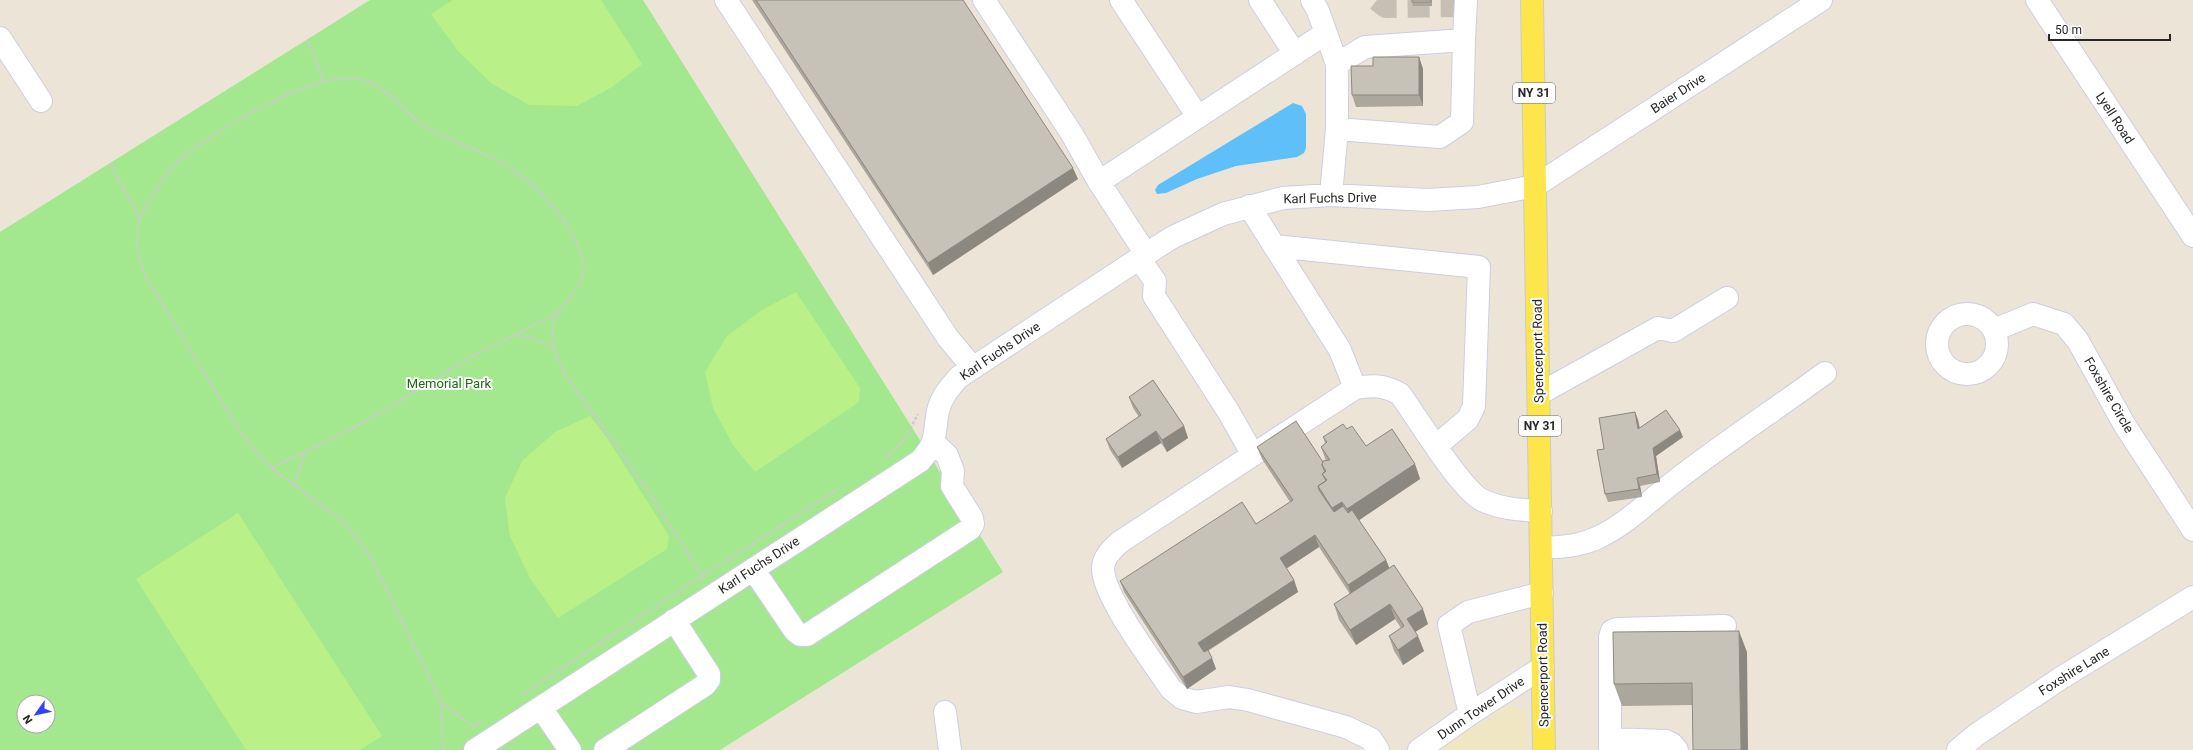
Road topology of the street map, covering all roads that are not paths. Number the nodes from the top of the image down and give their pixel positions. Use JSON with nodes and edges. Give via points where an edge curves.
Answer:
{"nodes":[{"id":1,"x":726,"y":0,"type":"edge"},
{"id":2,"x":984,"y":0,"type":"edge"},
{"id":3,"x":1121,"y":0,"type":"edge"},
{"id":4,"x":1260,"y":0,"type":"edge"},
{"id":5,"x":1312,"y":0,"type":"edge"},
{"id":6,"x":1466,"y":0,"type":"edge"},
{"id":7,"x":1532,"y":0,"type":"edge"},
{"id":8,"x":1821,"y":0,"type":"edge"},
{"id":9,"x":2037,"y":0,"type":"edge"},
{"id":10,"x":1326,"y":33,"type":"junction"},
{"id":11,"x":0,"y":38,"type":"edge"},
{"id":12,"x":1464,"y":40,"type":"junction"},
{"id":13,"x":1295,"y":54,"type":"junction"},
{"id":14,"x":1337,"y":64,"type":"junction"},
{"id":15,"x":41,"y":101,"type":"dead end"},
{"id":16,"x":1198,"y":117,"type":"junction"},
{"id":17,"x":1337,"y":129,"type":"junction"},
{"id":18,"x":1099,"y":182,"type":"junction"},
{"id":19,"x":1535,"y":186,"type":"junction"},
{"id":20,"x":1331,"y":195,"type":"junction"},
{"id":21,"x":1249,"y":206,"type":"junction"},
{"id":22,"x":2193,"y":236,"type":"edge"},
{"id":23,"x":1274,"y":246,"type":"junction"},
{"id":24,"x":1143,"y":256,"type":"junction"},
{"id":25,"x":1727,"y":298,"type":"dead end"},
{"id":26,"x":1994,"y":330,"type":"dead end"},
{"id":27,"x":973,"y":368,"type":"junction"},
{"id":28,"x":1826,"y":373,"type":"dead end"},
{"id":29,"x":1355,"y":388,"type":"junction"},
{"id":30,"x":1539,"y":394,"type":"junction"},
{"id":31,"x":934,"y":443,"type":"junction"},
{"id":32,"x":1436,"y":446,"type":"junction"},
{"id":33,"x":1253,"y":455,"type":"junction"},
{"id":34,"x":1541,"y":511,"type":"junction"},
{"id":35,"x":2193,"y":530,"type":"edge"},
{"id":36,"x":1541,"y":548,"type":"junction"},
{"id":37,"x":753,"y":569,"type":"junction"},
{"id":38,"x":1542,"y":592,"type":"junction"},
{"id":39,"x":2193,"y":597,"type":"edge"},
{"id":40,"x":674,"y":620,"type":"junction"},
{"id":41,"x":1725,"y":626,"type":"dead end"},
{"id":42,"x":1543,"y":667,"type":"junction"},
{"id":43,"x":541,"y":708,"type":"junction"},
{"id":44,"x":945,"y":712,"type":"dead end"},
{"id":45,"x":1470,"y":714,"type":"junction"},
{"id":46,"x":477,"y":740,"type":"edge"},
{"id":47,"x":1610,"y":744,"type":"edge"},
{"id":48,"x":570,"y":750,"type":"edge"},
{"id":49,"x":605,"y":750,"type":"edge"},
{"id":50,"x":950,"y":750,"type":"edge"},
{"id":51,"x":1378,"y":750,"type":"edge"},
{"id":52,"x":1419,"y":750,"type":"edge"},
{"id":53,"x":1544,"y":750,"type":"edge"},
{"id":54,"x":1677,"y":750,"type":"edge"},
{"id":55,"x":1958,"y":750,"type":"edge"}],
"edges":[{"from":1,"to":27,"type":"street","via":[[948,338]]},
{"from":2,"to":18,"type":"street","via":[[1072,134]]},
{"from":3,"to":16,"type":"street"},
{"from":4,"to":13,"type":"street"},
{"from":5,"to":10,"type":"street"},
{"from":6,"to":12,"type":"street"},
{"from":7,"to":19,"type":"main road","name":"Spencerport Road","number":"NY 31"},
{"from":8,"to":19,"type":"street","name":"Baier Drive"},
{"from":9,"to":22,"type":"street","name":"Lyell Road"},
{"from":10,"to":13,"type":"street"},
{"from":10,"to":14,"type":"street"},
{"from":11,"to":15,"type":"street"},
{"from":12,"to":14,"type":"street","via":[[1365,47]]},
{"from":12,"to":17,"type":"street","via":[[1462,122],[1440,137]]},
{"from":13,"to":16,"type":"street"},
{"from":14,"to":17,"type":"street"},
{"from":16,"to":18,"type":"street"},
{"from":17,"to":20,"type":"street"},
{"from":18,"to":24,"type":"street"},
{"from":19,"to":20,"type":"street","name":"Karl Fuchs Drive","via":[[1478,197],[1435,200]]},
{"from":19,"to":30,"type":"main road","name":"Spencerport Road","number":"NY 31"},
{"from":20,"to":21,"type":"street","name":"Karl Fuchs Drive","via":[[1283,198]]},
{"from":21,"to":23,"type":"street"},
{"from":21,"to":24,"type":"street","name":"Karl Fuchs Drive","via":[[1197,225]]},
{"from":23,"to":29,"type":"street","via":[[1340,350]]},
{"from":23,"to":32,"type":"street","via":[[1479,267],[1474,406],[1468,419]]},
{"from":24,"to":27,"type":"street","name":"Karl Fuchs Drive"},
{"from":24,"to":33,"type":"street","via":[[1155,281],[1154,296],[1228,411]]},
{"from":25,"to":30,"type":"street","via":[[1673,331],[1658,328]]},
{"from":26,"to":35,"type":"street","name":"Foxshire Circle","via":[[2033,314],[2064,324],[2078,341],[2124,424]]},
{"from":27,"to":31,"type":"street","name":"Karl Fuchs Drive","via":[[950,387],[938,410]]},
{"from":28,"to":36,"type":"street","via":[[1675,481],[1624,523],[1583,544]]},
{"from":29,"to":32,"type":"street","via":[[1374,384],[1389,387],[1400,394]]},
{"from":29,"to":33,"type":"street"},
{"from":30,"to":34,"type":"main road","name":"Spencerport Road","number":"NY 31"},
{"from":31,"to":37,"type":"street","name":"Karl Fuchs Drive","via":[[920,461],[908,470]]},
{"from":31,"to":37,"type":"street","via":[[947,455],[953,471],[952,486],[972,518],[973,524],[970,529],[807,635],[800,635],[795,631]]},
{"from":32,"to":34,"type":"street","via":[[1465,487],[1480,500],[1505,508]]},
{"from":33,"to":51,"type":"street","via":[[1120,542],[1109,552],[1102,568],[1109,594],[1171,689],[1182,698],[1196,702],[1229,697],[1248,700],[1346,726],[1370,739]]},
{"from":34,"to":36,"type":"main road","name":"Spencerport Road","number":"NY 31"},
{"from":36,"to":38,"type":"main road","name":"Spencerport Road","number":"NY 31"},
{"from":37,"to":40,"type":"street","name":"Karl Fuchs Drive"},
{"from":38,"to":42,"type":"main road","name":"Spencerport Road","number":"NY 31"},
{"from":38,"to":45,"type":"street","via":[[1468,612],[1449,625]]},
{"from":39,"to":55,"type":"street","name":"Foxshire Lane","via":[[2061,678]]},
{"from":40,"to":43,"type":"street","name":"Karl Fuchs Drive"},
{"from":40,"to":49,"type":"street","via":[[709,674],[709,680]]},
{"from":41,"to":47,"type":"street","via":[[1612,631]]},
{"from":42,"to":45,"type":"street","name":"Dunn Tower Drive"},
{"from":42,"to":53,"type":"main road","name":"Spencerport Road","number":"NY 31"},
{"from":43,"to":46,"type":"street","name":"Karl Fuchs Drive"},
{"from":43,"to":48,"type":"street"},
{"from":44,"to":50,"type":"street"},
{"from":45,"to":52,"type":"street","name":"Dunn Tower Drive"},
{"from":47,"to":54,"type":"street","via":[[1666,741]]}]}
